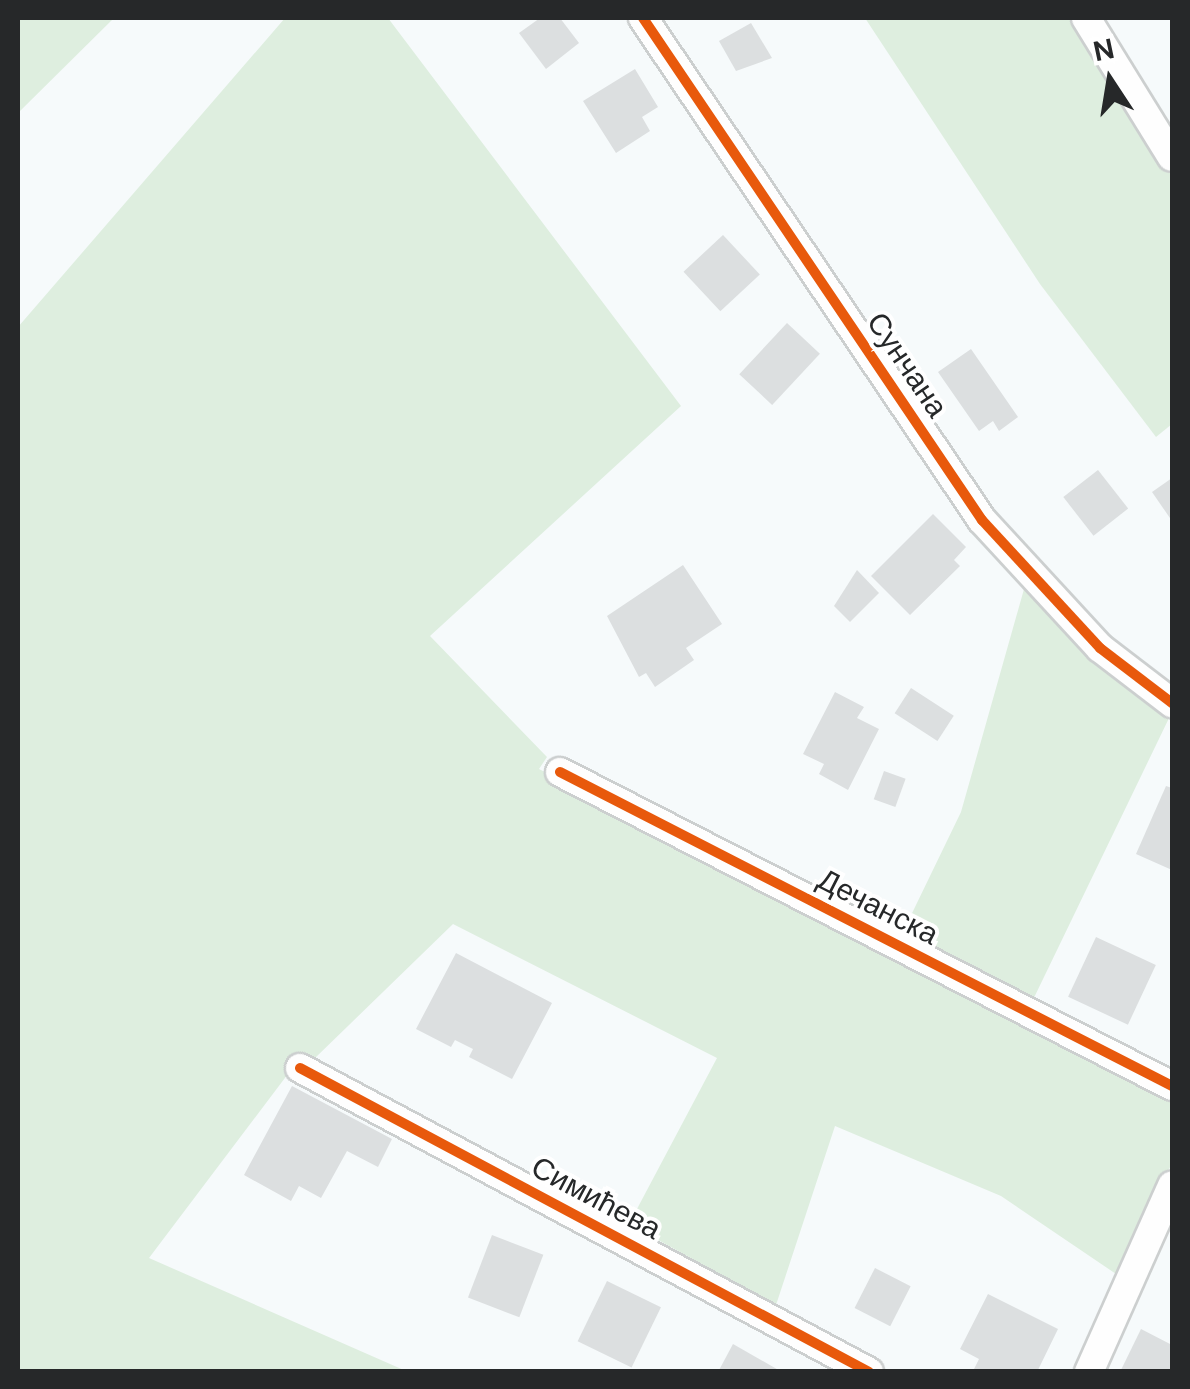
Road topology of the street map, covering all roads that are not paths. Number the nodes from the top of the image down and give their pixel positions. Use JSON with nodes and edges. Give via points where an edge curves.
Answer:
{"nodes":[{"id":1,"x":643,"y":18,"type":"edge"},
{"id":2,"x":1086,"y":18,"type":"edge"},
{"id":3,"x":1172,"y":156,"type":"edge"},
{"id":4,"x":1172,"y":703,"type":"edge"},
{"id":5,"x":560,"y":772,"type":"dead end"},
{"id":6,"x":300,"y":1068,"type":"dead end"},
{"id":7,"x":1172,"y":1086,"type":"edge"},
{"id":8,"x":1172,"y":1186,"type":"edge"},
{"id":9,"x":869,"y":1372,"type":"edge"},
{"id":10,"x":1089,"y":1372,"type":"edge"}],
"edges":[{"from":1,"to":4,"type":"street","name":"Сунчана","via":[[982,520],[1100,648]]},
{"from":2,"to":3,"type":"street"},
{"from":5,"to":7,"type":"street","name":"Дечанска"},
{"from":6,"to":9,"type":"street","name":"Симићева"},
{"from":8,"to":10,"type":"street"}]}
